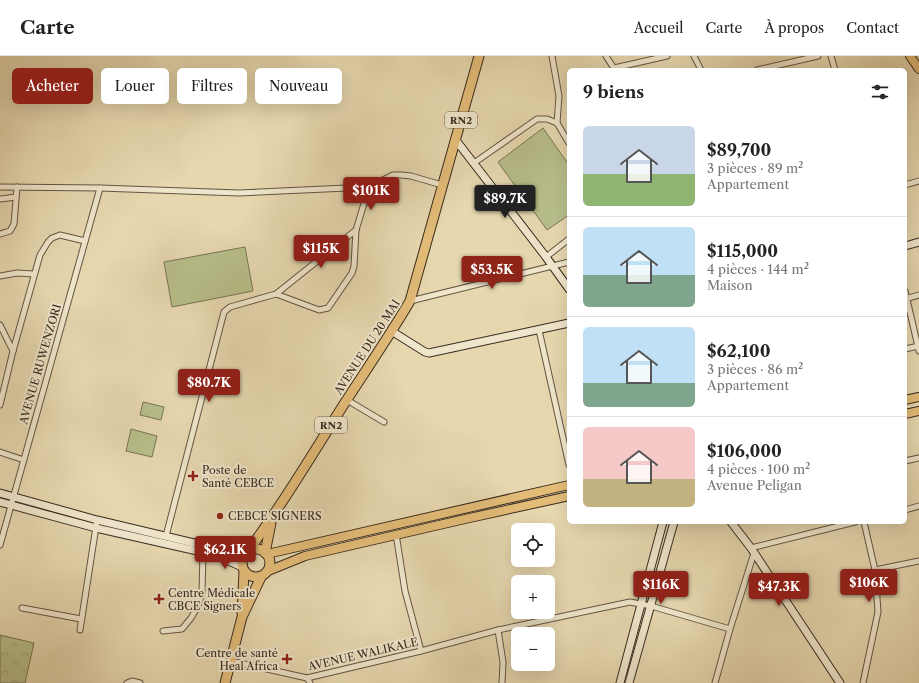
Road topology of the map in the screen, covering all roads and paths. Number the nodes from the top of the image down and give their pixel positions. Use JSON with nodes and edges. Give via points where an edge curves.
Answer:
{"nodes":[{"id":1,"x":479,"y":56,"type":"edge"},
{"id":2,"x":552,"y":56,"type":"edge"},
{"id":3,"x":606,"y":56,"type":"edge"},
{"id":4,"x":667,"y":56,"type":"edge"},
{"id":5,"x":694,"y":56,"type":"edge"},
{"id":6,"x":818,"y":56,"type":"edge"},
{"id":7,"x":831,"y":56,"type":"edge"},
{"id":8,"x":910,"y":56,"type":"edge"},
{"id":9,"x":613,"y":68,"type":"edge"},
{"id":10,"x":618,"y":68,"type":"edge"},
{"id":11,"x":701,"y":68,"type":"edge"},
{"id":12,"x":766,"y":68,"type":"edge"},
{"id":13,"x":834,"y":68,"type":"edge"},
{"id":14,"x":919,"y":68,"type":"edge"},
{"id":15,"x":557,"y":123,"type":"junction"},
{"id":16,"x":455,"y":140,"type":"junction"},
{"id":17,"x":567,"y":140,"type":"edge"},
{"id":18,"x":474,"y":163,"type":"junction"},
{"id":19,"x":919,"y":181,"type":"edge"},
{"id":20,"x":442,"y":185,"type":"junction"},
{"id":21,"x":907,"y":185,"type":"edge"},
{"id":22,"x":0,"y":187,"type":"edge"},
{"id":23,"x":17,"y":187,"type":"junction"},
{"id":24,"x":369,"y":187,"type":"junction"},
{"id":25,"x":100,"y":188,"type":"junction"},
{"id":26,"x":16,"y":197,"type":"junction"},
{"id":27,"x":0,"y":199,"type":"edge"},
{"id":28,"x":356,"y":230,"type":"junction"},
{"id":29,"x":0,"y":234,"type":"edge"},
{"id":30,"x":85,"y":241,"type":"junction"},
{"id":31,"x":567,"y":241,"type":"edge"},
{"id":32,"x":919,"y":242,"type":"edge"},
{"id":33,"x":907,"y":245,"type":"edge"},
{"id":34,"x":546,"y":257,"type":"junction"},
{"id":35,"x":567,"y":262,"type":"edge"},
{"id":36,"x":553,"y":265,"type":"junction"},
{"id":37,"x":34,"y":274,"type":"junction"},
{"id":38,"x":0,"y":276,"type":"edge"},
{"id":39,"x":567,"y":286,"type":"edge"},
{"id":40,"x":276,"y":294,"type":"junction"},
{"id":41,"x":919,"y":296,"type":"edge"},
{"id":42,"x":907,"y":298,"type":"edge"},
{"id":43,"x":410,"y":301,"type":"junction"},
{"id":44,"x":907,"y":302,"type":"edge"},
{"id":45,"x":567,"y":323,"type":"edge"},
{"id":46,"x":0,"y":325,"type":"edge"},
{"id":47,"x":539,"y":330,"type":"junction"},
{"id":48,"x":393,"y":332,"type":"junction"},
{"id":49,"x":919,"y":348,"type":"edge"},
{"id":50,"x":907,"y":349,"type":"edge"},
{"id":51,"x":13,"y":351,"type":"junction"},
{"id":52,"x":919,"y":397,"type":"edge"},
{"id":53,"x":347,"y":400,"type":"junction"},
{"id":54,"x":907,"y":400,"type":"edge"},
{"id":55,"x":0,"y":405,"type":"edge"},
{"id":56,"x":919,"y":411,"type":"edge"},
{"id":57,"x":907,"y":414,"type":"edge"},
{"id":58,"x":384,"y":422,"type":"dead end"},
{"id":59,"x":0,"y":452,"type":"edge"},
{"id":60,"x":567,"y":455,"type":"edge"},
{"id":61,"x":919,"y":458,"type":"edge"},
{"id":62,"x":24,"y":460,"type":"junction"},
{"id":63,"x":907,"y":461,"type":"edge"},
{"id":64,"x":567,"y":485,"type":"edge"},
{"id":65,"x":0,"y":493,"type":"edge"},
{"id":66,"x":567,"y":496,"type":"edge"},
{"id":67,"x":13,"y":497,"type":"junction"},
{"id":68,"x":0,"y":502,"type":"edge"},
{"id":69,"x":12,"y":505,"type":"junction"},
{"id":70,"x":919,"y":506,"type":"edge"},
{"id":71,"x":907,"y":509,"type":"edge"},
{"id":72,"x":78,"y":514,"type":"junction"},
{"id":73,"x":272,"y":519,"type":"junction"},
{"id":74,"x":97,"y":520,"type":"junction"},
{"id":75,"x":76,"y":522,"type":"junction"},
{"id":76,"x":662,"y":524,"type":"edge"},
{"id":77,"x":673,"y":524,"type":"edge"},
{"id":78,"x":733,"y":524,"type":"edge"},
{"id":79,"x":848,"y":524,"type":"edge"},
{"id":80,"x":864,"y":524,"type":"edge"},
{"id":81,"x":96,"y":528,"type":"junction"},
{"id":82,"x":396,"y":534,"type":"junction"},
{"id":83,"x":166,"y":536,"type":"junction"},
{"id":84,"x":0,"y":545,"type":"edge"},
{"id":85,"x":753,"y":551,"type":"junction"},
{"id":86,"x":203,"y":552,"type":"junction"},
{"id":87,"x":247,"y":552,"type":"junction"},
{"id":88,"x":266,"y":554,"type":"junction"},
{"id":89,"x":919,"y":561,"type":"edge"},
{"id":90,"x":243,"y":569,"type":"junction"},
{"id":91,"x":875,"y":570,"type":"junction"},
{"id":92,"x":265,"y":574,"type":"junction"},
{"id":93,"x":641,"y":603,"type":"junction"},
{"id":94,"x":651,"y":606,"type":"junction"},
{"id":95,"x":22,"y":608,"type":"dead end"},
{"id":96,"x":242,"y":617,"type":"junction"},
{"id":97,"x":81,"y":619,"type":"junction"},
{"id":98,"x":730,"y":629,"type":"junction"},
{"id":99,"x":80,"y":630,"type":"dead end"},
{"id":100,"x":498,"y":630,"type":"junction"},
{"id":101,"x":163,"y":631,"type":"dead end"},
{"id":102,"x":421,"y":651,"type":"junction"},
{"id":103,"x":231,"y":661,"type":"junction"},
{"id":104,"x":308,"y":678,"type":"junction"},
{"id":105,"x":127,"y":683,"type":"edge"},
{"id":106,"x":140,"y":683,"type":"edge"},
{"id":107,"x":225,"y":683,"type":"edge"},
{"id":108,"x":310,"y":683,"type":"edge"},
{"id":109,"x":502,"y":683,"type":"edge"},
{"id":110,"x":620,"y":683,"type":"edge"},
{"id":111,"x":629,"y":683,"type":"edge"},
{"id":112,"x":715,"y":683,"type":"edge"},
{"id":113,"x":840,"y":683,"type":"edge"},
{"id":114,"x":862,"y":683,"type":"edge"}],
"edges":[{"from":1,"to":16,"type":"highway","name":"AVENUE DU 20 MAI","number":"RN2"},
{"from":2,"to":15,"type":"street","via":[[558,96]]},
{"from":3,"to":9,"type":"street"},
{"from":4,"to":10,"type":"street"},
{"from":5,"to":11,"type":"street"},
{"from":6,"to":12,"type":"street"},
{"from":7,"to":13,"type":"street"},
{"from":8,"to":14,"type":"main road"},
{"from":15,"to":17,"type":"street"},
{"from":15,"to":18,"type":"street","via":[[537,119]]},
{"from":16,"to":18,"type":"street"},
{"from":16,"to":20,"type":"highway","name":"AVENUE DU 20 MAI","number":"RN2"},
{"from":18,"to":34,"type":"street"},
{"from":19,"to":21,"type":"street"},
{"from":20,"to":24,"type":"street","via":[[411,176],[393,175]]},
{"from":20,"to":43,"type":"highway","name":"AVENUE DU 20 MAI","number":"RN2"},
{"from":22,"to":23,"type":"street"},
{"from":23,"to":25,"type":"street"},
{"from":23,"to":26,"type":"street"},
{"from":24,"to":25,"type":"street","via":[[240,193]]},
{"from":24,"to":28,"type":"street"},
{"from":25,"to":30,"type":"street","name":"AVENUE RUWENZORI"},
{"from":26,"to":27,"type":"street"},
{"from":26,"to":29,"type":"street","via":[[13,228]]},
{"from":28,"to":40,"type":"street"},
{"from":28,"to":40,"type":"street","via":[[352,273],[328,308],[319,310]]},
{"from":30,"to":37,"type":"street","via":[[60,235],[52,238],[42,250]]},
{"from":30,"to":62,"type":"street","name":"AVENUE RUWENZORI"},
{"from":31,"to":34,"type":"street"},
{"from":32,"to":33,"type":"street"},
{"from":34,"to":36,"type":"street"},
{"from":35,"to":36,"type":"street"},
{"from":36,"to":39,"type":"street"},
{"from":36,"to":43,"type":"street"},
{"from":37,"to":38,"type":"street"},
{"from":37,"to":51,"type":"street"},
{"from":40,"to":83,"type":"street","via":[[230,307],[224,312]]},
{"from":41,"to":42,"type":"street"},
{"from":43,"to":48,"type":"highway","name":"AVENUE DU 20 MAI","number":"RN2"},
{"from":44,"to":49,"type":"street"},
{"from":45,"to":47,"type":"street"},
{"from":46,"to":51,"type":"street"},
{"from":47,"to":48,"type":"street","via":[[430,354]]},
{"from":47,"to":60,"type":"street"},
{"from":48,"to":53,"type":"highway","name":"AVENUE DU 20 MAI","number":"RN2"},
{"from":49,"to":50,"type":"street"},
{"from":51,"to":55,"type":"street"},
{"from":52,"to":54,"type":"main road"},
{"from":53,"to":58,"type":"street"},
{"from":53,"to":73,"type":"highway","name":"AVENUE DU 20 MAI","number":"RN2"},
{"from":56,"to":57,"type":"main road"},
{"from":59,"to":62,"type":"street"},
{"from":61,"to":63,"type":"street"},
{"from":62,"to":67,"type":"street","name":"AVENUE RUWENZORI"},
{"from":64,"to":88,"type":"main road"},
{"from":65,"to":67,"type":"street"},
{"from":66,"to":82,"type":"main road"},
{"from":67,"to":69,"type":"street","name":"AVENUE RUWENZORI"},
{"from":67,"to":72,"type":"street"},
{"from":68,"to":69,"type":"street"},
{"from":69,"to":75,"type":"street"},
{"from":69,"to":84,"type":"street","name":"AVENUE RUWENZORI"},
{"from":70,"to":71,"type":"street"},
{"from":72,"to":74,"type":"street"},
{"from":72,"to":75,"type":"street"},
{"from":73,"to":87,"type":"highway","number":"RN2"},
{"from":73,"to":88,"type":"highway","number":"RN2"},
{"from":74,"to":81,"type":"street"},
{"from":74,"to":83,"type":"street"},
{"from":75,"to":81,"type":"street"},
{"from":76,"to":93,"type":"street"},
{"from":77,"to":94,"type":"street"},
{"from":78,"to":85,"type":"street"},
{"from":79,"to":85,"type":"street"},
{"from":80,"to":91,"type":"street"},
{"from":81,"to":86,"type":"street"},
{"from":81,"to":97,"type":"street"},
{"from":82,"to":92,"type":"main road","via":[[304,556]]},
{"from":82,"to":102,"type":"street","via":[[405,591]]},
{"from":83,"to":87,"type":"street","via":[[216,548]]},
{"from":85,"to":98,"type":"street"},
{"from":85,"to":113,"type":"street"},
{"from":86,"to":90,"type":"street"},
{"from":86,"to":101,"type":"street","via":[[202,594],[198,606],[182,629]]},
{"from":87,"to":88,"type":"highway","via":[[255,549]]},
{"from":87,"to":90,"type":"highway","number":"RN2","via":[[242,560]]},
{"from":88,"to":92,"type":"highway","number":"RN2","via":[[270,563]]},
{"from":89,"to":91,"type":"street"},
{"from":90,"to":92,"type":"highway","via":[[250,576],[257,578]]},
{"from":90,"to":96,"type":"highway","number":"RN2"},
{"from":91,"to":114,"type":"street","via":[[878,617]]},
{"from":92,"to":96,"type":"highway","number":"RN2"},
{"from":93,"to":94,"type":"street","name":"AVENUE WALIKALE"},
{"from":93,"to":100,"type":"street","name":"AVENUE WALIKALE","via":[[630,602]]},
{"from":93,"to":110,"type":"street"},
{"from":94,"to":98,"type":"street","name":"AVENUE WALIKALE"},
{"from":94,"to":111,"type":"street"},
{"from":95,"to":97,"type":"street"},
{"from":96,"to":103,"type":"highway","number":"RN2"},
{"from":97,"to":99,"type":"street"},
{"from":98,"to":112,"type":"street"},
{"from":100,"to":102,"type":"street","name":"AVENUE WALIKALE"},
{"from":100,"to":109,"type":"street","via":[[503,662]]},
{"from":102,"to":104,"type":"street","name":"AVENUE WALIKALE"},
{"from":103,"to":104,"type":"street","name":"AVENUE WALIKALE"},
{"from":103,"to":107,"type":"highway","number":"RN2"},
{"from":104,"to":108,"type":"street"},
{"from":105,"to":106,"type":"street"}]}
